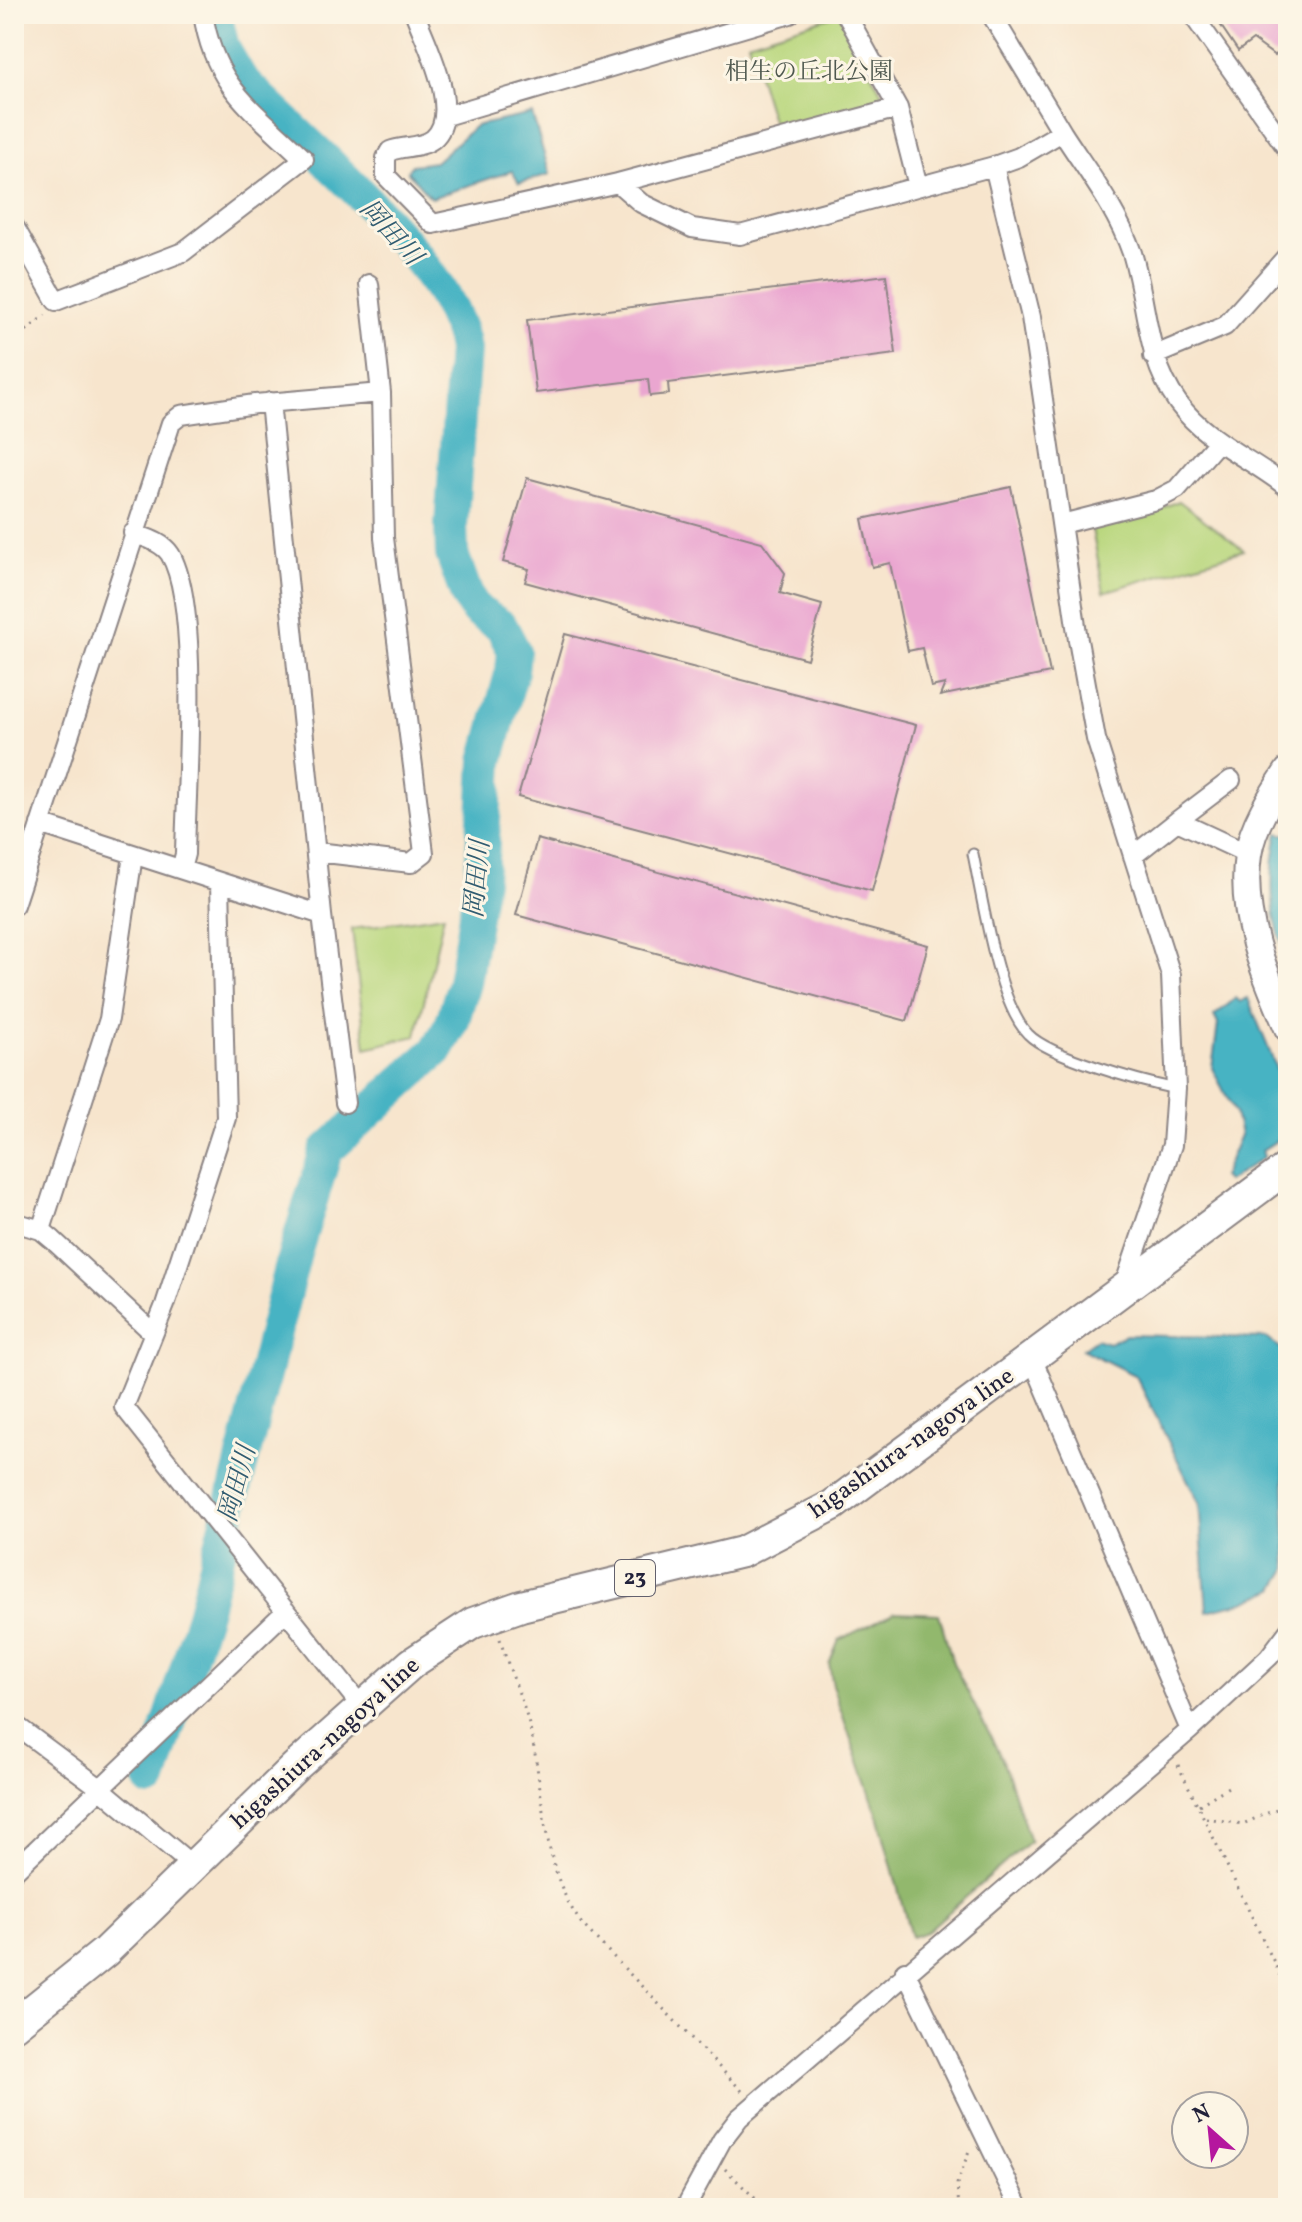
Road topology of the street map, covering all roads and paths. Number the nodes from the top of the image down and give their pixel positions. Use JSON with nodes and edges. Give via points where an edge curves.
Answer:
{"nodes":[{"id":1,"x":203,"y":14,"type":"edge"},
{"id":2,"x":415,"y":14,"type":"edge"},
{"id":3,"x":790,"y":14,"type":"edge"},
{"id":4,"x":846,"y":14,"type":"edge"},
{"id":5,"x":991,"y":14,"type":"edge"},
{"id":6,"x":1192,"y":14,"type":"edge"},
{"id":7,"x":898,"y":108,"type":"junction"},
{"id":8,"x":445,"y":116,"type":"junction"},
{"id":9,"x":1062,"y":132,"type":"junction"},
{"id":10,"x":1288,"y":150,"type":"edge"},
{"id":11,"x":994,"y":166,"type":"junction"},
{"id":12,"x":618,"y":183,"type":"junction"},
{"id":13,"x":918,"y":186,"type":"junction"},
{"id":14,"x":14,"y":226,"type":"edge"},
{"id":15,"x":1288,"y":255,"type":"edge"},
{"id":16,"x":369,"y":284,"type":"dead end"},
{"id":17,"x":56,"y":301,"type":"junction"},
{"id":18,"x":14,"y":341,"type":"edge"},
{"id":19,"x":1153,"y":356,"type":"junction"},
{"id":20,"x":381,"y":393,"type":"junction"},
{"id":21,"x":270,"y":402,"type":"junction"},
{"id":22,"x":1217,"y":443,"type":"junction"},
{"id":23,"x":1286,"y":483,"type":"edge"},
{"id":24,"x":1062,"y":524,"type":"junction"},
{"id":25,"x":133,"y":533,"type":"junction"},
{"id":26,"x":1288,"y":771,"type":"edge"},
{"id":27,"x":1231,"y":780,"type":"dead end"},
{"id":28,"x":1177,"y":821,"type":"junction"},
{"id":29,"x":40,"y":824,"type":"junction"},
{"id":30,"x":317,"y":852,"type":"junction"},
{"id":31,"x":973,"y":854,"type":"dead end"},
{"id":32,"x":1248,"y":854,"type":"junction"},
{"id":33,"x":133,"y":855,"type":"junction"},
{"id":34,"x":1133,"y":856,"type":"junction"},
{"id":35,"x":181,"y":869,"type":"junction"},
{"id":36,"x":220,"y":883,"type":"junction"},
{"id":37,"x":14,"y":905,"type":"edge"},
{"id":38,"x":322,"y":915,"type":"junction"},
{"id":39,"x":1288,"y":1028,"type":"edge"},
{"id":40,"x":1176,"y":1089,"type":"junction"},
{"id":41,"x":345,"y":1103,"type":"dead end"},
{"id":42,"x":1288,"y":1167,"type":"edge"},
{"id":43,"x":14,"y":1222,"type":"edge"},
{"id":44,"x":41,"y":1230,"type":"junction"},
{"id":45,"x":1121,"y":1293,"type":"junction"},
{"id":46,"x":153,"y":1333,"type":"junction"},
{"id":47,"x":1032,"y":1358,"type":"junction"},
{"id":48,"x":286,"y":1611,"type":"junction"},
{"id":49,"x":491,"y":1616,"type":"junction"},
{"id":50,"x":1288,"y":1632,"type":"edge"},
{"id":51,"x":361,"y":1706,"type":"junction"},
{"id":52,"x":14,"y":1724,"type":"edge"},
{"id":53,"x":1190,"y":1730,"type":"junction"},
{"id":54,"x":1169,"y":1747,"type":"junction"},
{"id":55,"x":1233,"y":1784,"type":"dead end"},
{"id":56,"x":100,"y":1788,"type":"junction"},
{"id":57,"x":1288,"y":1804,"type":"edge"},
{"id":58,"x":1199,"y":1805,"type":"junction"},
{"id":59,"x":1206,"y":1818,"type":"junction"},
{"id":60,"x":194,"y":1867,"type":"junction"},
{"id":61,"x":14,"y":1871,"type":"edge"},
{"id":62,"x":905,"y":1971,"type":"junction"},
{"id":63,"x":1288,"y":1991,"type":"edge"},
{"id":64,"x":14,"y":2025,"type":"edge"},
{"id":65,"x":754,"y":2103,"type":"junction"},
{"id":66,"x":985,"y":2129,"type":"junction"},
{"id":67,"x":711,"y":2160,"type":"junction"},
{"id":68,"x":685,"y":2208,"type":"edge"},
{"id":69,"x":765,"y":2208,"type":"edge"},
{"id":70,"x":959,"y":2208,"type":"edge"},
{"id":71,"x":1020,"y":2208,"type":"edge"}],
"edges":[{"from":1,"to":17,"type":"street","via":[[209,51],[223,78],[304,159],[183,252]]},
{"from":2,"to":8,"type":"street","via":[[440,84]]},
{"from":3,"to":8,"type":"street"},
{"from":4,"to":7,"type":"street"},
{"from":5,"to":9,"type":"street"},
{"from":6,"to":10,"type":"street"},
{"from":7,"to":12,"type":"street"},
{"from":7,"to":13,"type":"street"},
{"from":8,"to":12,"type":"street","via":[[434,138],[390,151],[384,167],[386,176],[433,224]]},
{"from":9,"to":11,"type":"street"},
{"from":9,"to":19,"type":"street","via":[[1126,239]]},
{"from":11,"to":13,"type":"street"},
{"from":11,"to":24,"type":"street","via":[[1031,317]]},
{"from":12,"to":13,"type":"street","via":[[641,203],[692,228],[740,235]]},
{"from":14,"to":17,"type":"street"},
{"from":15,"to":19,"type":"street","via":[[1225,326]]},
{"from":16,"to":20,"type":"street"},
{"from":17,"to":18,"type":"path"},
{"from":19,"to":22,"type":"street","via":[[1178,402]]},
{"from":20,"to":21,"type":"street"},
{"from":20,"to":30,"type":"street","via":[[384,538],[424,853],[411,863]]},
{"from":21,"to":25,"type":"street","via":[[181,415],[171,423]]},
{"from":21,"to":30,"type":"street"},
{"from":22,"to":23,"type":"street"},
{"from":22,"to":24,"type":"street","via":[[1177,489],[1156,500]]},
{"from":24,"to":34,"type":"street","via":[[1096,739]]},
{"from":25,"to":29,"type":"street"},
{"from":25,"to":35,"type":"street","via":[[161,544],[170,555],[188,620]]},
{"from":26,"to":32,"type":"street"},
{"from":27,"to":28,"type":"street"},
{"from":28,"to":32,"type":"street"},
{"from":28,"to":34,"type":"street"},
{"from":29,"to":33,"type":"street"},
{"from":29,"to":37,"type":"street"},
{"from":30,"to":38,"type":"street"},
{"from":31,"to":40,"type":"lane","via":[[1007,994],[1027,1034],[1044,1047]]},
{"from":32,"to":39,"type":"street","via":[[1251,924]]},
{"from":33,"to":35,"type":"street"},
{"from":33,"to":44,"type":"street","via":[[109,1019]]},
{"from":34,"to":40,"type":"street","via":[[1171,975]]},
{"from":35,"to":36,"type":"street"},
{"from":36,"to":38,"type":"street"},
{"from":36,"to":46,"type":"street","via":[[226,1118]]},
{"from":38,"to":41,"type":"street"},
{"from":40,"to":45,"type":"street","via":[[1172,1145]]},
{"from":42,"to":45,"type":"main road","name":"higashiura-nagoya line","number":"23"},
{"from":43,"to":44,"type":"street"},
{"from":44,"to":46,"type":"street"},
{"from":45,"to":47,"type":"main road","name":"higashiura-nagoya line","number":"23"},
{"from":46,"to":48,"type":"street","via":[[124,1407]]},
{"from":47,"to":49,"type":"main road","name":"higashiura-nagoya line","number":"23","via":[[833,1505],[756,1545],[701,1564]]},
{"from":47,"to":53,"type":"street"},
{"from":48,"to":51,"type":"street"},
{"from":48,"to":56,"type":"street"},
{"from":49,"to":51,"type":"main road","name":"higashiura-nagoya line","number":"23","via":[[412,1663]]},
{"from":49,"to":65,"type":"path","via":[[531,1730],[543,1820],[568,1903],[582,1924]]},
{"from":50,"to":53,"type":"street","via":[[1269,1657]]},
{"from":51,"to":60,"type":"main road","name":"higashiura-nagoya line","number":"23"},
{"from":52,"to":56,"type":"street"},
{"from":53,"to":54,"type":"street"},
{"from":54,"to":58,"type":"path"},
{"from":54,"to":62,"type":"street"},
{"from":55,"to":58,"type":"path"},
{"from":56,"to":60,"type":"street"},
{"from":56,"to":61,"type":"street"},
{"from":57,"to":59,"type":"path","via":[[1243,1824]]},
{"from":58,"to":59,"type":"path"},
{"from":59,"to":63,"type":"path"},
{"from":60,"to":64,"type":"main road","name":"higashiura-nagoya line","number":"23","via":[[105,1952]]},
{"from":62,"to":65,"type":"street"},
{"from":62,"to":66,"type":"street"},
{"from":65,"to":67,"type":"street"},
{"from":66,"to":70,"type":"path","via":[[961,2168]]},
{"from":66,"to":71,"type":"street"},
{"from":67,"to":68,"type":"street"},
{"from":67,"to":69,"type":"path"}]}
